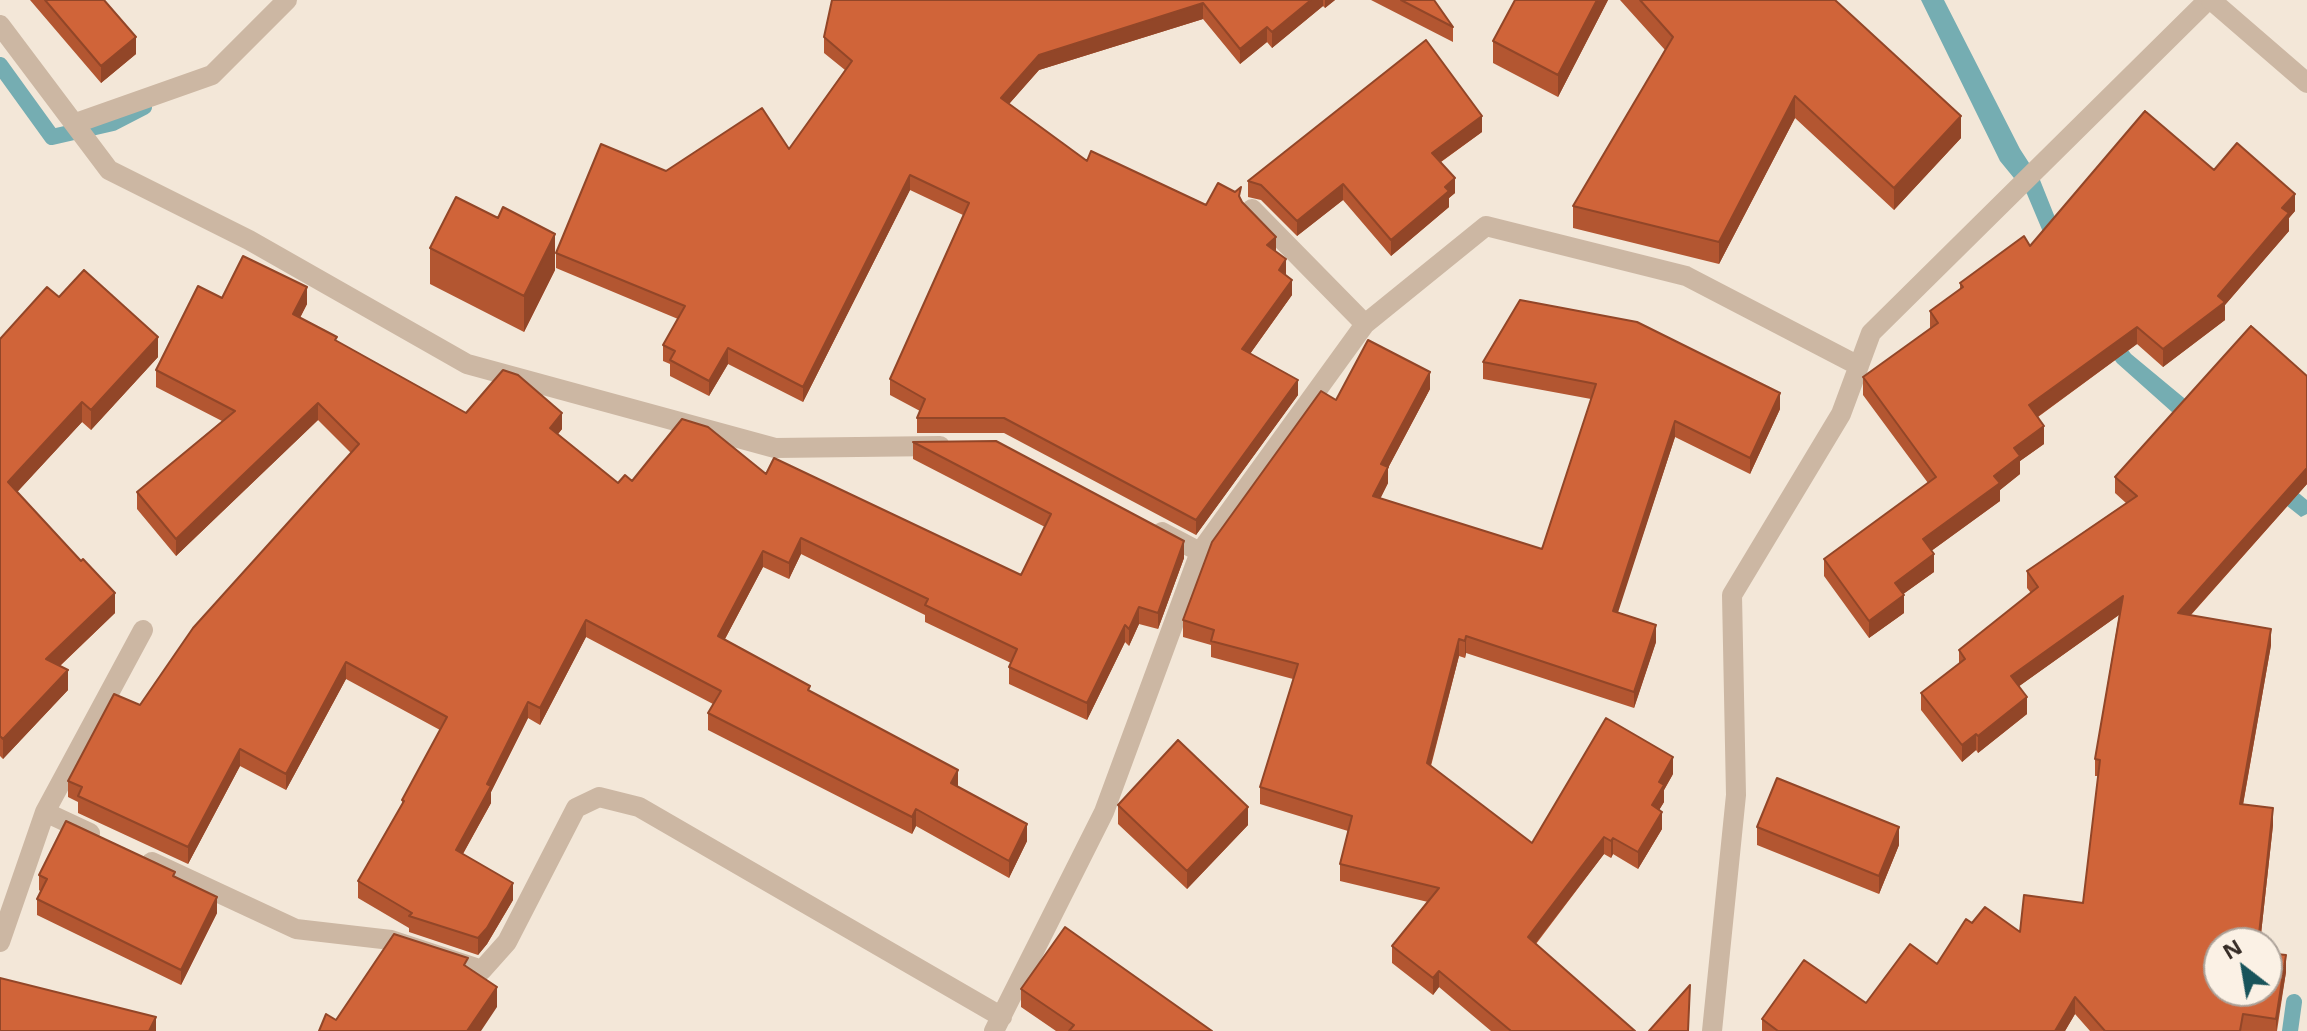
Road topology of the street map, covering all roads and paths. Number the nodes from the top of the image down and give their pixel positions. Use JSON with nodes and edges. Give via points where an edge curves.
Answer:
{"nodes":[{"id":1,"x":287,"y":0,"type":"edge"},
{"id":2,"x":2210,"y":0,"type":"edge"},
{"id":3,"x":0,"y":25,"type":"edge"},
{"id":4,"x":2307,"y":83,"type":"edge"},
{"id":5,"x":76,"y":123,"type":"junction"},
{"id":6,"x":1252,"y":209,"type":"edge"},
{"id":7,"x":1365,"y":324,"type":"junction"},
{"id":8,"x":1859,"y":366,"type":"junction"},
{"id":9,"x":954,"y":446,"type":"edge"},
{"id":10,"x":1146,"y":523,"type":"edge"},
{"id":11,"x":1200,"y":552,"type":"junction"},
{"id":12,"x":143,"y":630,"type":"dead end"},
{"id":13,"x":45,"y":812,"type":"junction"},
{"id":14,"x":0,"y":942,"type":"edge"},
{"id":15,"x":998,"y":1024,"type":"edge"},
{"id":16,"x":1712,"y":1031,"type":"edge"}],
"edges":[{"from":1,"to":5,"type":"street","via":[[212,75]]},
{"from":2,"to":4,"type":"street"},
{"from":2,"to":8,"type":"street","via":[[1871,333]]},
{"from":3,"to":5,"type":"street"},
{"from":5,"to":9,"type":"street","via":[[109,170],[249,240],[467,364],[775,448]]},
{"from":6,"to":7,"type":"street"},
{"from":7,"to":8,"type":"street","via":[[1486,226],[1686,276]]},
{"from":7,"to":11,"type":"street"},
{"from":8,"to":16,"type":"street","via":[[1841,414],[1732,595],[1736,795]]},
{"from":10,"to":11,"type":"street"},
{"from":11,"to":15,"type":"street","via":[[1104,812]]},
{"from":12,"to":13,"type":"street"},
{"from":13,"to":14,"type":"street"},
{"from":13,"to":15,"type":"street","via":[[296,929],[391,940],[482,970],[507,942],[576,808],[599,797],[639,807]]}]}
